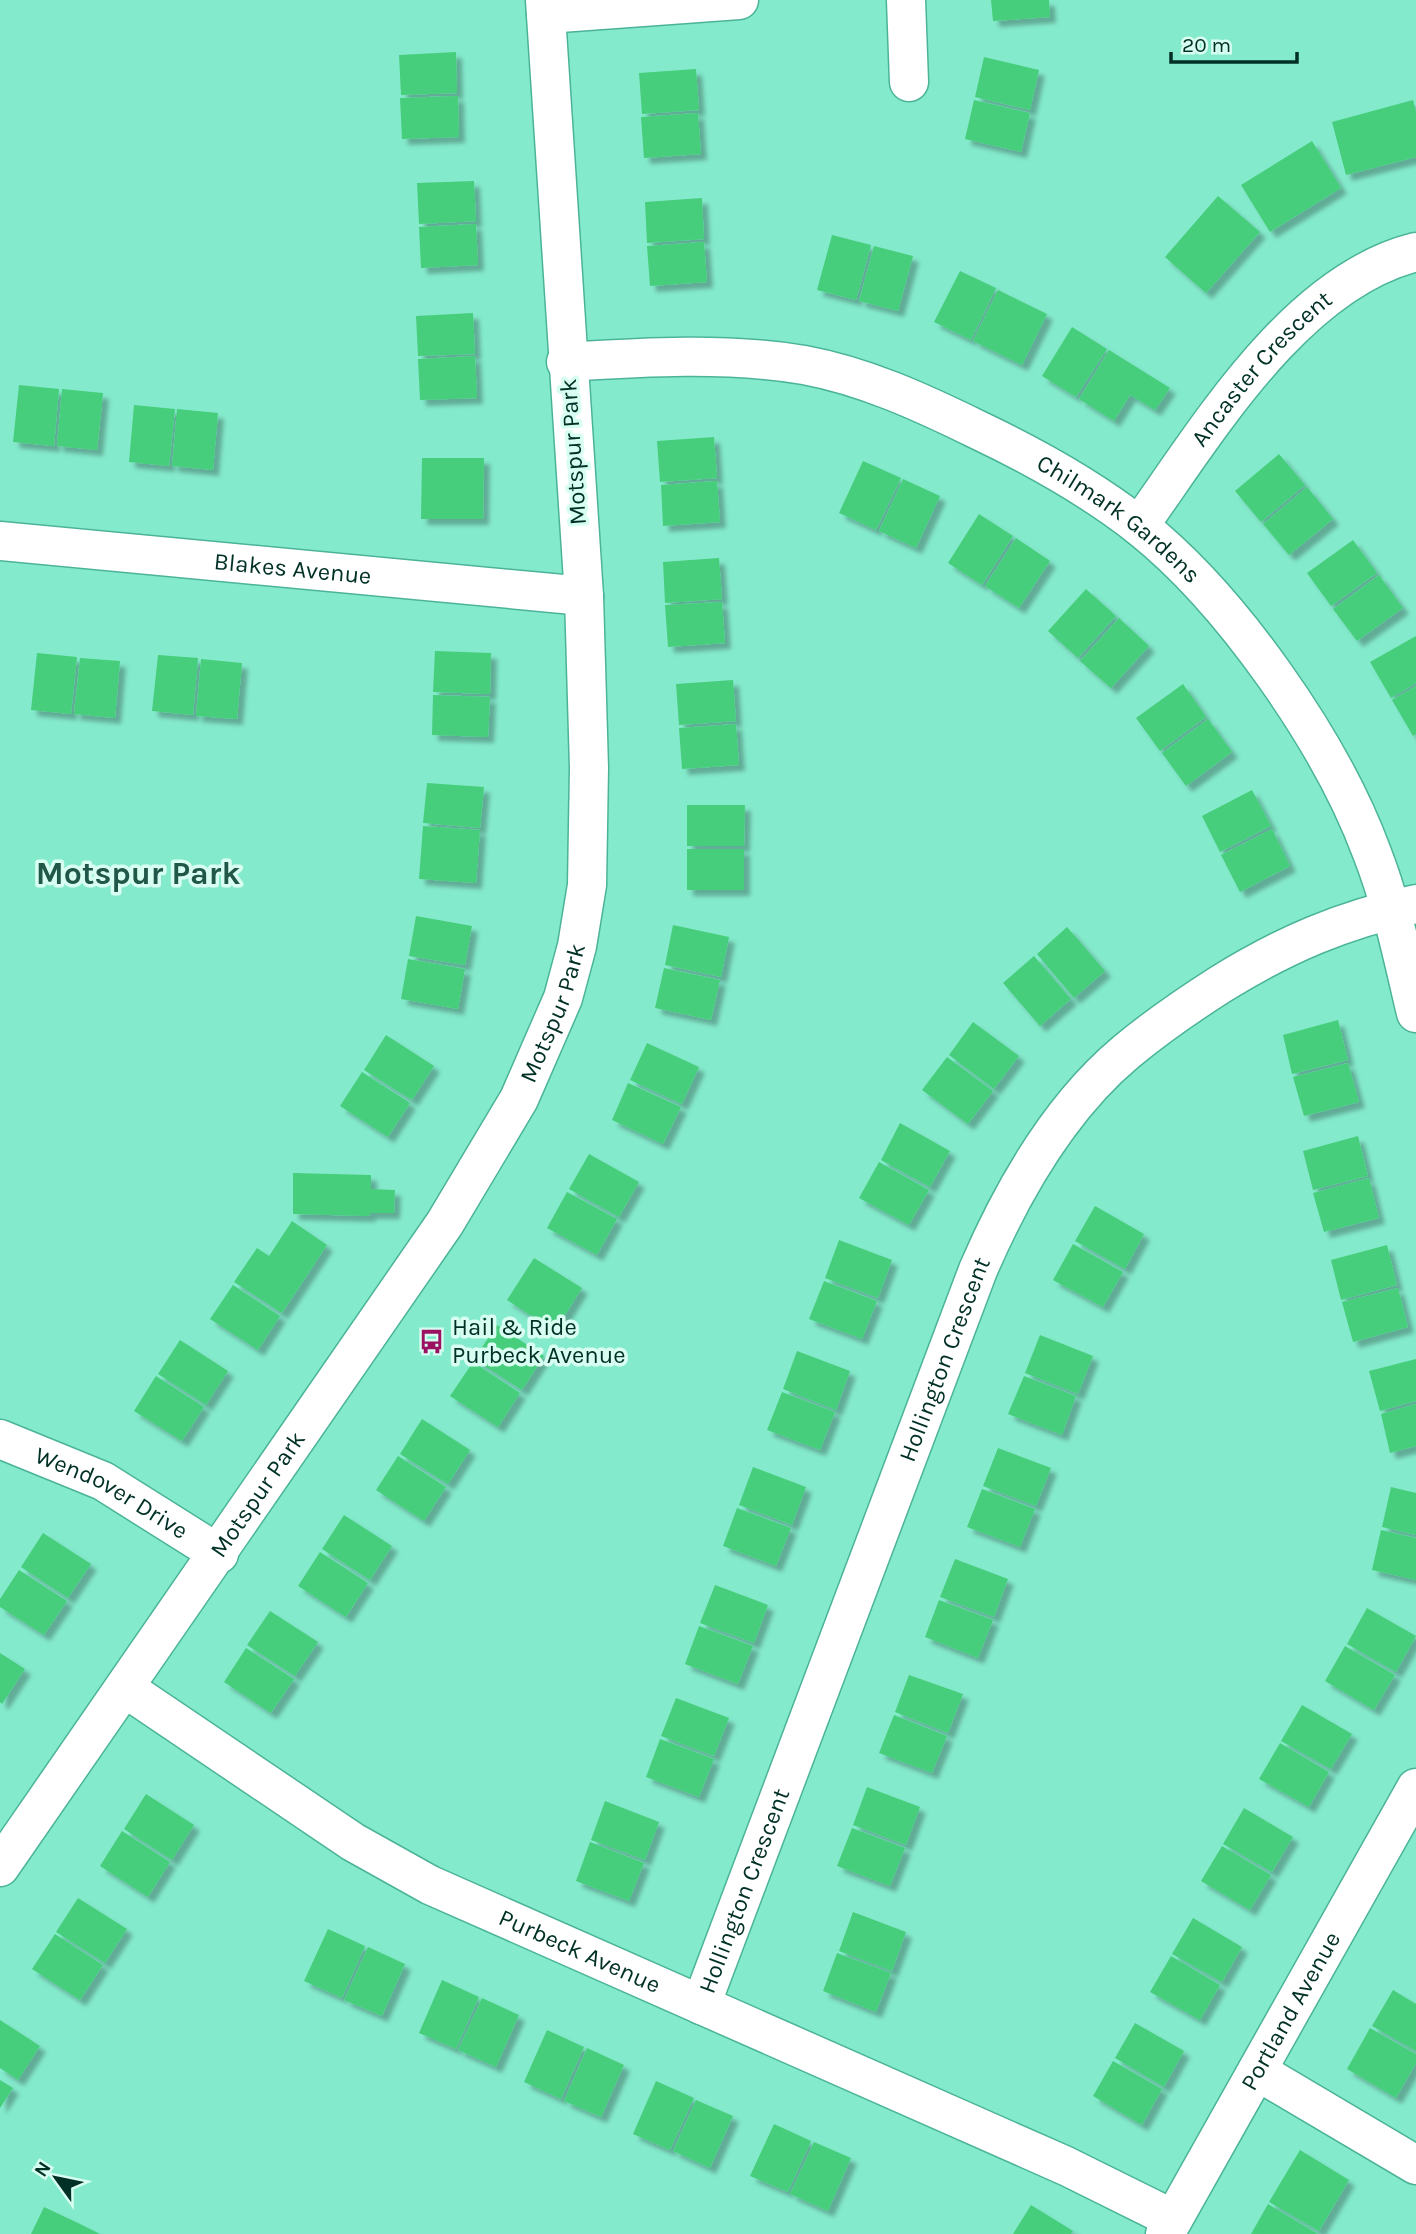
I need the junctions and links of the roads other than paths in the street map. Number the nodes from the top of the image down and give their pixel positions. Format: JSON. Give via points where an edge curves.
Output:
{"nodes":[{"id":1,"x":739,"y":0,"type":"edge"},
{"id":2,"x":906,"y":0,"type":"edge"},
{"id":3,"x":546,"y":7,"type":"edge"},
{"id":4,"x":909,"y":82,"type":"dead end"},
{"id":5,"x":1416,"y":252,"type":"edge"},
{"id":6,"x":566,"y":362,"type":"junction"},
{"id":7,"x":1139,"y":526,"type":"junction"},
{"id":8,"x":0,"y":541,"type":"edge"},
{"id":9,"x":584,"y":596,"type":"junction"},
{"id":10,"x":1403,"y":906,"type":"edge"},
{"id":11,"x":1416,"y":1013,"type":"edge"},
{"id":12,"x":0,"y":1439,"type":"edge"},
{"id":13,"x":219,"y":1554,"type":"junction"},
{"id":14,"x":125,"y":1688,"type":"junction"},
{"id":15,"x":1416,"y":1788,"type":"edge"},
{"id":16,"x":0,"y":1867,"type":"edge"},
{"id":17,"x":701,"y":2005,"type":"junction"},
{"id":18,"x":1257,"y":2071,"type":"junction"},
{"id":19,"x":1416,"y":2165,"type":"edge"},
{"id":20,"x":1169,"y":2227,"type":"edge"}],
"edges":[{"from":1,"to":3,"type":"street"},
{"from":2,"to":4,"type":"street"},
{"from":3,"to":6,"type":"street","name":"Motspur Park"},
{"from":5,"to":7,"type":"street","name":"Ancaster Crescent","via":[[1388,259],[1335,290],[1285,337],[1233,397]]},
{"from":6,"to":7,"type":"street","name":"Chilmark Gardens","via":[[758,359],[864,380],[1010,445],[1074,481]]},
{"from":6,"to":9,"type":"street","name":"Motspur Park"},
{"from":7,"to":10,"type":"street","name":"Chilmark Gardens","via":[[1185,567],[1268,669],[1344,792]]},
{"from":8,"to":9,"type":"street","name":"Blakes Avenue"},
{"from":9,"to":13,"type":"street","name":"Motspur Park","via":[[587,885],[578,946],[563,998],[519,1100],[445,1223]]},
{"from":10,"to":11,"type":"street","name":"Chilmark Gardens"},
{"from":10,"to":17,"type":"street","name":"Hollington Crescent","via":[[1336,924],[1250,966],[1164,1022],[1124,1053],[1090,1089],[1026,1174],[978,1270]]},
{"from":12,"to":13,"type":"street","name":"Wendover Drive","via":[[143,1503]]},
{"from":13,"to":14,"type":"street","name":"Motspur Park"},
{"from":14,"to":16,"type":"street","name":"Motspur Park"},
{"from":14,"to":17,"type":"street","name":"Purbeck Avenue","via":[[389,1863]]},
{"from":15,"to":18,"type":"street","name":"Portland Avenue"},
{"from":17,"to":20,"type":"street","name":"Purbeck Avenue","via":[[1066,2166]]},
{"from":18,"to":19,"type":"street"},
{"from":18,"to":20,"type":"street","name":"Portland Avenue"}]}
